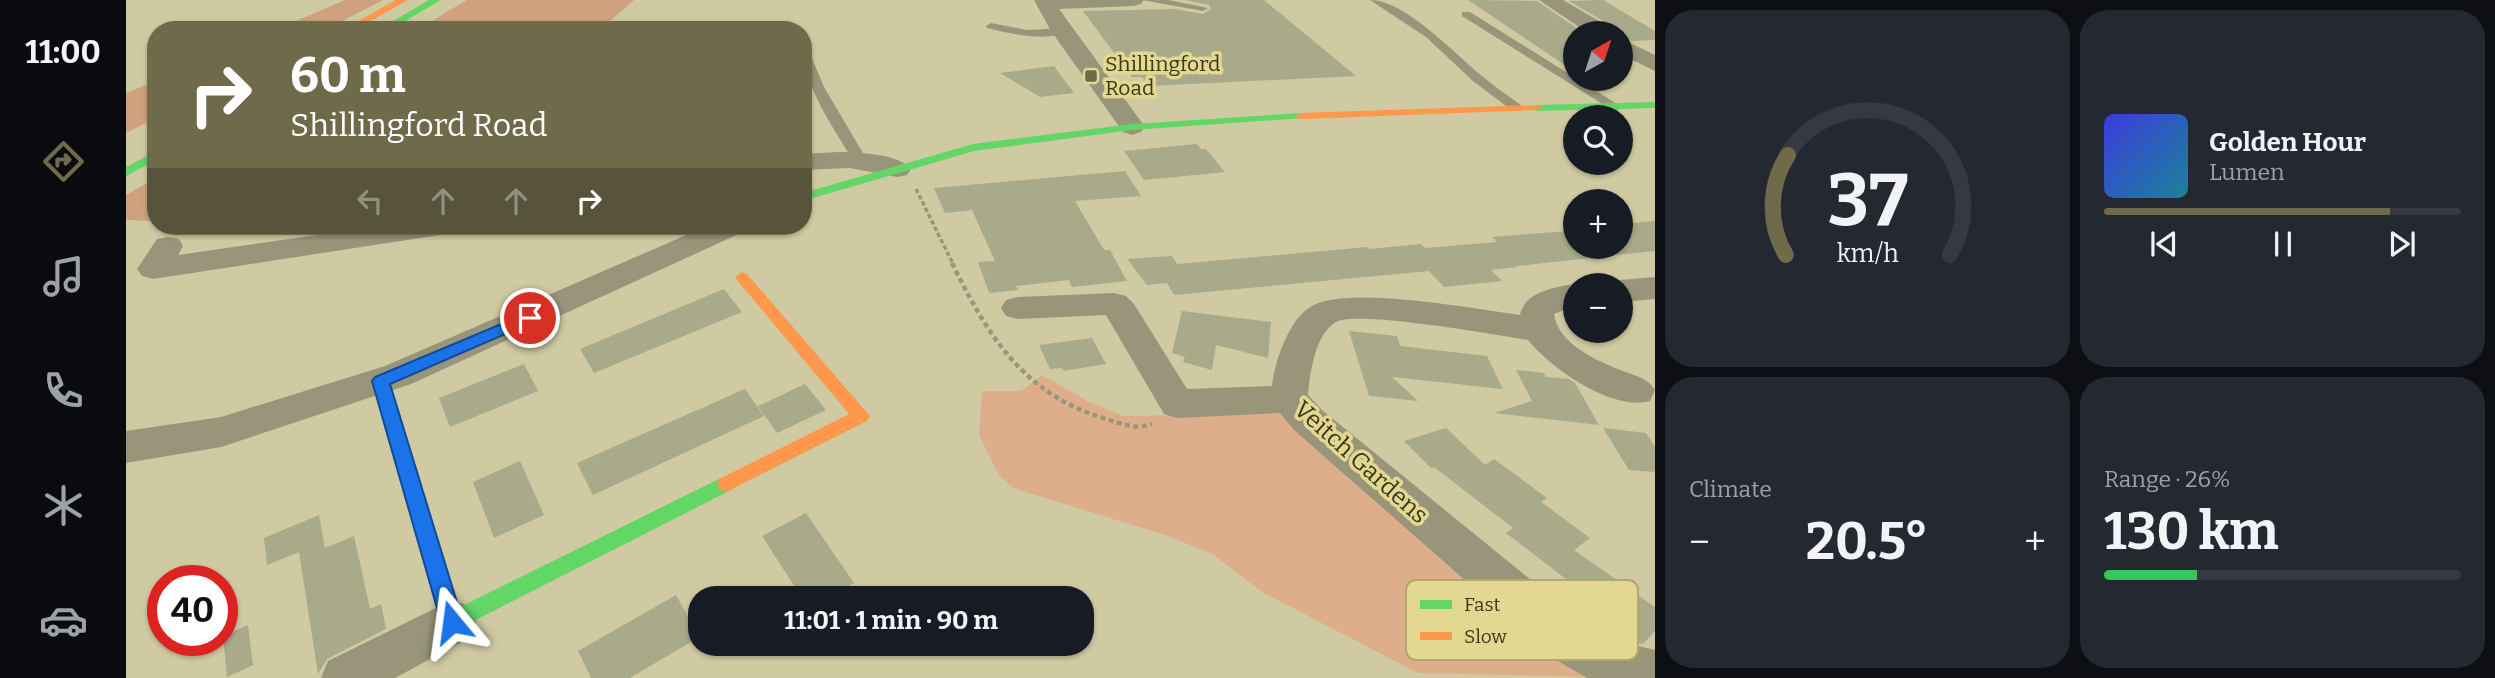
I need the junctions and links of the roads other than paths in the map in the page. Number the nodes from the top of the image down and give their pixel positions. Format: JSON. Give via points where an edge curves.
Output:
{"nodes":[{"id":1,"x":403,"y":0,"type":"edge"},
{"id":2,"x":436,"y":0,"type":"edge"},
{"id":3,"x":1134,"y":0,"type":"edge"},
{"id":4,"x":1147,"y":0,"type":"edge"},
{"id":5,"x":1375,"y":0,"type":"edge"},
{"id":6,"x":1549,"y":0,"type":"edge"},
{"id":7,"x":1046,"y":1,"type":"edge"},
{"id":8,"x":1203,"y":8,"type":"dead end"},
{"id":9,"x":1466,"y":14,"type":"dead end"},
{"id":10,"x":364,"y":21,"type":"edge"},
{"id":11,"x":399,"y":21,"type":"edge"},
{"id":12,"x":1583,"y":21,"type":"edge"},
{"id":13,"x":991,"y":26,"type":"dead end"},
{"id":14,"x":1062,"y":31,"type":"junction"},
{"id":15,"x":1633,"y":51,"type":"edge"},
{"id":16,"x":1655,"y":64,"type":"edge"},
{"id":17,"x":812,"y":73,"type":"edge"},
{"id":18,"x":1613,"y":105,"type":"edge"},
{"id":19,"x":1655,"y":105,"type":"edge"},
{"id":20,"x":1633,"y":106,"type":"edge"},
{"id":21,"x":1517,"y":108,"type":"junction"},
{"id":22,"x":1563,"y":108,"type":"edge"},
{"id":23,"x":1132,"y":127,"type":"junction"},
{"id":24,"x":147,"y":160,"type":"edge"},
{"id":25,"x":860,"y":160,"type":"junction"},
{"id":26,"x":812,"y":162,"type":"edge"},
{"id":27,"x":897,"y":169,"type":"junction"},
{"id":28,"x":126,"y":172,"type":"edge"},
{"id":29,"x":812,"y":194,"type":"edge"},
{"id":30,"x":380,"y":235,"type":"edge"},
{"id":31,"x":671,"y":237,"type":"edge"},
{"id":32,"x":169,"y":246,"type":"dead end"},
{"id":33,"x":742,"y":277,"type":"dead end"},
{"id":34,"x":1655,"y":288,"type":"edge"},
{"id":35,"x":1633,"y":290,"type":"edge"},
{"id":36,"x":1563,"y":297,"type":"edge"},
{"id":37,"x":1018,"y":308,"type":"dead end"},
{"id":38,"x":1539,"y":329,"type":"junction"},
{"id":39,"x":381,"y":381,"type":"junction"},
{"id":40,"x":1637,"y":391,"type":"dead end"},
{"id":41,"x":1289,"y":399,"type":"junction"},
{"id":42,"x":126,"y":447,"type":"edge"},
{"id":43,"x":1497,"y":580,"type":"edge"},
{"id":44,"x":452,"y":622,"type":"junction"},
{"id":45,"x":1602,"y":660,"type":"edge"},
{"id":46,"x":1655,"y":674,"type":"edge"},
{"id":47,"x":346,"y":678,"type":"edge"}],
"edges":[{"from":1,"to":10,"type":"main road"},
{"from":2,"to":11,"type":"main road"},
{"from":3,"to":7,"type":"street"},
{"from":4,"to":8,"type":"lane"},
{"from":5,"to":21,"type":"lane","via":[[1430,35]]},
{"from":6,"to":12,"type":"street"},
{"from":7,"to":14,"type":"street"},
{"from":9,"to":18,"type":"lane"},
{"from":13,"to":14,"type":"lane","via":[[1027,33]]},
{"from":14,"to":23,"type":"street"},
{"from":15,"to":16,"type":"street"},
{"from":17,"to":25,"type":"lane"},
{"from":19,"to":20,"type":"main road"},
{"from":21,"to":22,"type":"main road"},
{"from":21,"to":23,"type":"main road"},
{"from":23,"to":27,"type":"main road","via":[[973,148]]},
{"from":24,"to":28,"type":"main road"},
{"from":25,"to":26,"type":"street"},
{"from":25,"to":27,"type":"street"},
{"from":27,"to":29,"type":"main road"},
{"from":30,"to":32,"type":"street","via":[[153,269]]},
{"from":31,"to":39,"type":"street"},
{"from":33,"to":44,"type":"main road","via":[[861,416]]},
{"from":34,"to":35,"type":"street"},
{"from":36,"to":38,"type":"street","via":[[1537,310]]},
{"from":37,"to":41,"type":"street","via":[[1114,303],[1177,404]]},
{"from":38,"to":40,"type":"street","via":[[1570,361]]},
{"from":38,"to":41,"type":"street","name":"Veitch Gardens","via":[[1369,308],[1325,313],[1307,326]]},
{"from":39,"to":42,"type":"street","via":[[221,432]]},
{"from":39,"to":44,"type":"main road"},
{"from":41,"to":43,"type":"street","name":"Veitch Gardens"},
{"from":44,"to":47,"type":"street"},
{"from":45,"to":46,"type":"street","name":"Veitch Gardens"}]}
